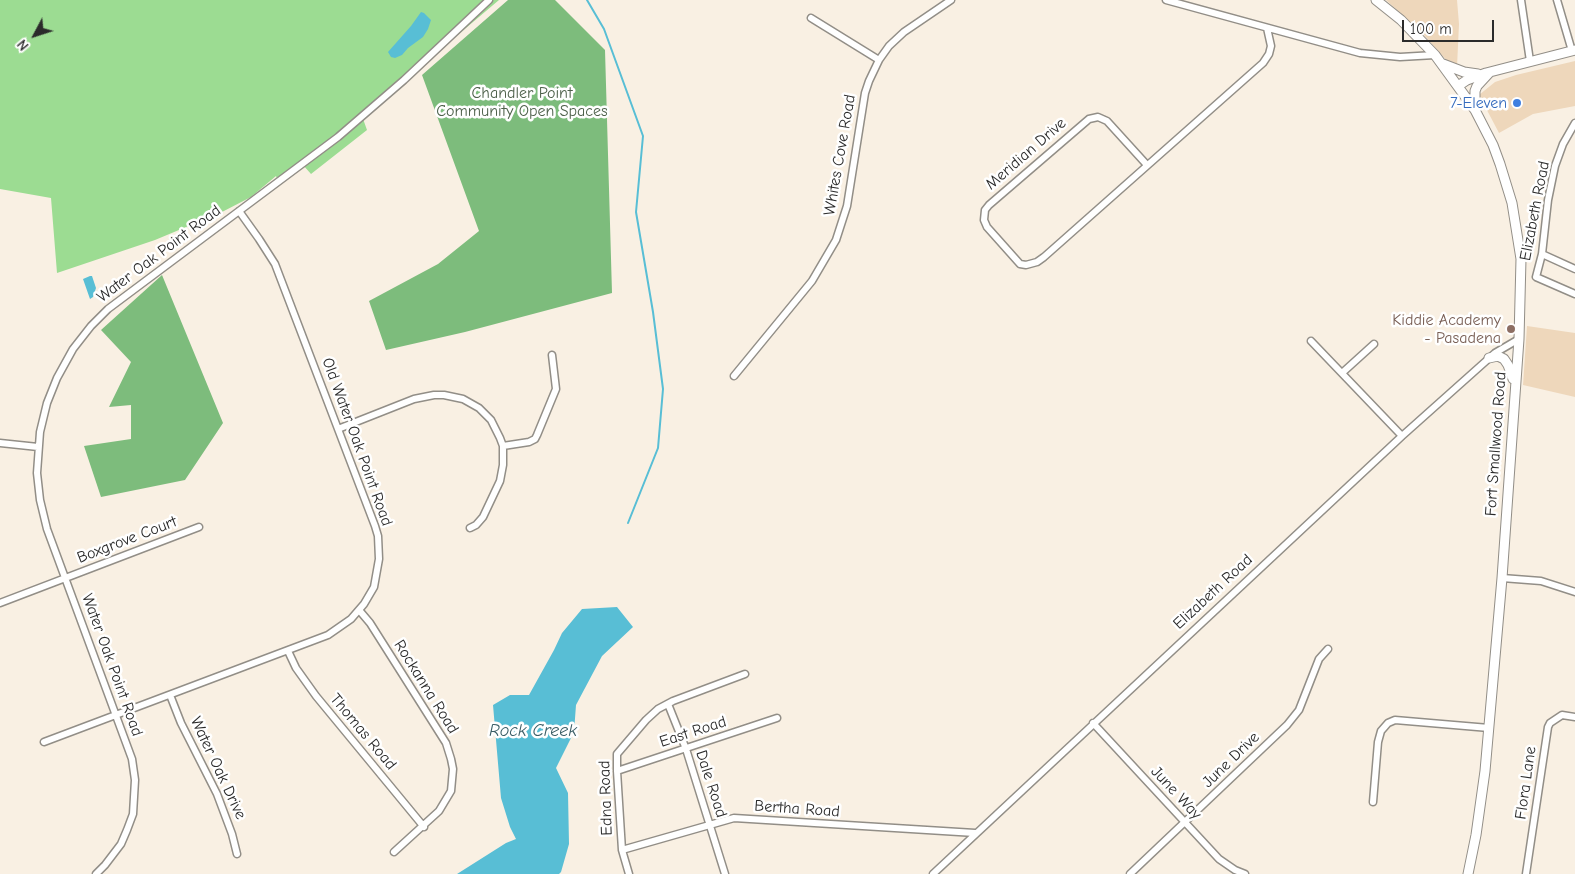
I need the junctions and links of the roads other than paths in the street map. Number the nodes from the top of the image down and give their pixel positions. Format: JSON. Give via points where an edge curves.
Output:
{"nodes":[{"id":1,"x":489,"y":0,"type":"edge"},
{"id":2,"x":950,"y":0,"type":"edge"},
{"id":3,"x":1166,"y":0,"type":"edge"},
{"id":4,"x":1376,"y":0,"type":"edge"},
{"id":5,"x":1521,"y":0,"type":"edge"},
{"id":6,"x":1557,"y":0,"type":"edge"},
{"id":7,"x":811,"y":18,"type":"dead end"},
{"id":8,"x":1267,"y":28,"type":"junction"},
{"id":9,"x":1573,"y":50,"type":"edge"},
{"id":10,"x":1437,"y":59,"type":"junction"},
{"id":11,"x":879,"y":60,"type":"junction"},
{"id":12,"x":1530,"y":61,"type":"junction"},
{"id":13,"x":1487,"y":72,"type":"junction"},
{"id":14,"x":1458,"y":86,"type":"junction"},
{"id":15,"x":1475,"y":110,"type":"junction"},
{"id":16,"x":1575,"y":123,"type":"edge"},
{"id":17,"x":1147,"y":165,"type":"junction"},
{"id":18,"x":239,"y":211,"type":"junction"},
{"id":19,"x":1542,"y":254,"type":"junction"},
{"id":20,"x":1575,"y":269,"type":"edge"},
{"id":21,"x":1575,"y":294,"type":"edge"},
{"id":22,"x":1519,"y":339,"type":"junction"},
{"id":23,"x":1311,"y":340,"type":"dead end"},
{"id":24,"x":1374,"y":344,"type":"dead end"},
{"id":25,"x":552,"y":355,"type":"dead end"},
{"id":26,"x":1489,"y":358,"type":"junction"},
{"id":27,"x":1342,"y":373,"type":"junction"},
{"id":28,"x":734,"y":376,"type":"dead end"},
{"id":29,"x":1515,"y":384,"type":"junction"},
{"id":30,"x":338,"y":429,"type":"junction"},
{"id":31,"x":1402,"y":436,"type":"junction"},
{"id":32,"x":0,"y":443,"type":"edge"},
{"id":33,"x":503,"y":446,"type":"junction"},
{"id":34,"x":38,"y":447,"type":"junction"},
{"id":35,"x":200,"y":527,"type":"dead end"},
{"id":36,"x":470,"y":528,"type":"dead end"},
{"id":37,"x":65,"y":578,"type":"junction"},
{"id":38,"x":1502,"y":578,"type":"junction"},
{"id":39,"x":1575,"y":592,"type":"edge"},
{"id":40,"x":0,"y":603,"type":"edge"},
{"id":41,"x":360,"y":610,"type":"junction"},
{"id":42,"x":1328,"y":649,"type":"dead end"},
{"id":43,"x":288,"y":651,"type":"junction"},
{"id":44,"x":744,"y":674,"type":"dead end"},
{"id":45,"x":170,"y":695,"type":"junction"},
{"id":46,"x":668,"y":704,"type":"junction"},
{"id":47,"x":117,"y":715,"type":"junction"},
{"id":48,"x":1575,"y":717,"type":"edge"},
{"id":49,"x":777,"y":718,"type":"dead end"},
{"id":50,"x":1093,"y":723,"type":"junction"},
{"id":51,"x":1489,"y":728,"type":"junction"},
{"id":52,"x":44,"y":742,"type":"dead end"},
{"id":53,"x":686,"y":749,"type":"junction"},
{"id":54,"x":617,"y":771,"type":"junction"},
{"id":55,"x":1373,"y":802,"type":"dead end"},
{"id":56,"x":1185,"y":823,"type":"junction"},
{"id":57,"x":709,"y":824,"type":"junction"},
{"id":58,"x":424,"y":826,"type":"junction"},
{"id":59,"x":975,"y":834,"type":"junction"},
{"id":60,"x":622,"y":850,"type":"junction"},
{"id":61,"x":394,"y":852,"type":"dead end"},
{"id":62,"x":237,"y":854,"type":"dead end"},
{"id":63,"x":96,"y":874,"type":"edge"},
{"id":64,"x":629,"y":874,"type":"edge"},
{"id":65,"x":724,"y":874,"type":"edge"},
{"id":66,"x":933,"y":874,"type":"edge"},
{"id":67,"x":1130,"y":874,"type":"edge"},
{"id":68,"x":1245,"y":874,"type":"edge"},
{"id":69,"x":1468,"y":874,"type":"edge"},
{"id":70,"x":1526,"y":874,"type":"edge"}],
"edges":[{"from":1,"to":18,"type":"street","name":"Water Oak Point Road","via":[[338,137]]},
{"from":2,"to":11,"type":"street","name":"Whites Cove Road","via":[[904,32]]},
{"from":3,"to":8,"type":"street"},
{"from":4,"to":10,"type":"main road","name":"Fort Smallwood Road","via":[[1401,20]]},
{"from":5,"to":12,"type":"street"},
{"from":6,"to":9,"type":"street"},
{"from":7,"to":11,"type":"street"},
{"from":8,"to":10,"type":"street","via":[[1360,53]]},
{"from":8,"to":17,"type":"street","name":"Meridian Drive","via":[[1271,46],[1270,54],[1263,62]]},
{"from":9,"to":12,"type":"main road"},
{"from":10,"to":13,"type":"main road","via":[[1464,72]]},
{"from":10,"to":14,"type":"main road","name":"Fort Smallwood Road"},
{"from":11,"to":28,"type":"street","name":"Whites Cove Road","via":[[865,92],[848,201],[836,240],[812,281]]},
{"from":12,"to":13,"type":"main road"},
{"from":13,"to":14,"type":"main road"},
{"from":13,"to":15,"type":"main road","via":[[1475,91]]},
{"from":14,"to":15,"type":"main road","name":"Fort Smallwood Road"},
{"from":15,"to":22,"type":"main road","name":"Fort Smallwood Road","via":[[1493,145],[1512,203],[1521,259]]},
{"from":16,"to":19,"type":"street","name":"Elizabeth Road","via":[[1555,166]]},
{"from":17,"to":17,"type":"street","name":"Meridian Drive","via":[[1044,257],[1032,264],[1026,266],[1015,260],[984,220],[988,205],[1089,119],[1098,117],[1107,121]]},
{"from":18,"to":30,"type":"street","name":"Old Water Oak Point Road","via":[[275,264]]},
{"from":18,"to":34,"type":"street","name":"Water Oak Point Road","via":[[123,297],[91,326],[57,378],[47,403]]},
{"from":19,"to":20,"type":"street"},
{"from":19,"to":21,"type":"street","name":"Elizabeth Road","via":[[1536,277]]},
{"from":22,"to":26,"type":"street","name":"Elizabeth Road"},
{"from":22,"to":29,"type":"main road","name":"Fort Smallwood Road"},
{"from":23,"to":27,"type":"street"},
{"from":24,"to":27,"type":"street"},
{"from":25,"to":33,"type":"street","via":[[556,389],[535,439]]},
{"from":26,"to":29,"type":"main road","via":[[1498,356],[1504,359]]},
{"from":26,"to":31,"type":"street","name":"Elizabeth Road"},
{"from":27,"to":31,"type":"street"},
{"from":29,"to":38,"type":"main road","name":"Fort Smallwood Road"},
{"from":30,"to":33,"type":"street","via":[[414,399],[444,395],[463,399],[479,408],[496,428]]},
{"from":30,"to":41,"type":"street","name":"Old Water Oak Point Road","via":[[375,526],[379,548],[374,587]]},
{"from":31,"to":50,"type":"street","name":"Elizabeth Road"},
{"from":32,"to":34,"type":"street"},
{"from":33,"to":36,"type":"street","via":[[504,465],[500,481],[483,517]]},
{"from":34,"to":37,"type":"street","name":"Water Oak Point Road","via":[[40,500]]},
{"from":35,"to":37,"type":"street","name":"Boxgrove Court"},
{"from":37,"to":40,"type":"street","name":"Boxgrove Court"},
{"from":37,"to":47,"type":"street","name":"Water Oak Point Road"},
{"from":38,"to":39,"type":"street","via":[[1541,581]]},
{"from":38,"to":51,"type":"main road","name":"Fort Smallwood Road"},
{"from":41,"to":43,"type":"street","name":"Old Water Oak Point Road","via":[[336,631]]},
{"from":41,"to":58,"type":"street","name":"Rockanna Road","via":[[440,735],[451,759],[452,783],[448,798]]},
{"from":42,"to":56,"type":"street","name":"June Drive","via":[[1319,659],[1299,710],[1288,724]]},
{"from":43,"to":45,"type":"street","name":"Old Water Oak Point Road"},
{"from":43,"to":58,"type":"street","name":"Thomas Road","via":[[316,696]]},
{"from":44,"to":46,"type":"street","name":"Edna Road"},
{"from":45,"to":47,"type":"street","name":"Old Water Oak Point Road"},
{"from":45,"to":62,"type":"street","name":"Water Oak Drive","via":[[222,807]]},
{"from":46,"to":53,"type":"street","name":"Dale Road"},
{"from":46,"to":54,"type":"street","name":"Edna Road","via":[[650,715],[620,749]]},
{"from":47,"to":52,"type":"street","name":"Old Water Oak Point Road"},
{"from":47,"to":63,"type":"street","name":"Water Oak Point Road","via":[[132,759],[134,805],[121,844]]},
{"from":48,"to":70,"type":"street","name":"Flora Lane","via":[[1557,717],[1548,728]]},
{"from":49,"to":53,"type":"street","name":"East Road"},
{"from":50,"to":56,"type":"street","name":"June Way"},
{"from":50,"to":59,"type":"street","name":"Elizabeth Road"},
{"from":51,"to":55,"type":"street","via":[[1395,720],[1388,723],[1378,742]]},
{"from":51,"to":69,"type":"main road","name":"Fort Smallwood Road","via":[[1483,789]]},
{"from":53,"to":54,"type":"street","name":"East Road"},
{"from":53,"to":57,"type":"street","name":"Dale Road"},
{"from":54,"to":60,"type":"street","name":"Edna Road"},
{"from":56,"to":67,"type":"street","name":"June Drive"},
{"from":56,"to":68,"type":"street","name":"June Way","via":[[1218,859]]},
{"from":57,"to":59,"type":"street","name":"Bertha Road","via":[[734,818]]},
{"from":57,"to":60,"type":"street","name":"Bertha Road"},
{"from":57,"to":65,"type":"street","name":"Dale Road"},
{"from":58,"to":61,"type":"street","name":"Rockanna Road"},
{"from":59,"to":66,"type":"street","name":"Elizabeth Road"},
{"from":60,"to":64,"type":"street","name":"Edna Road"}]}
